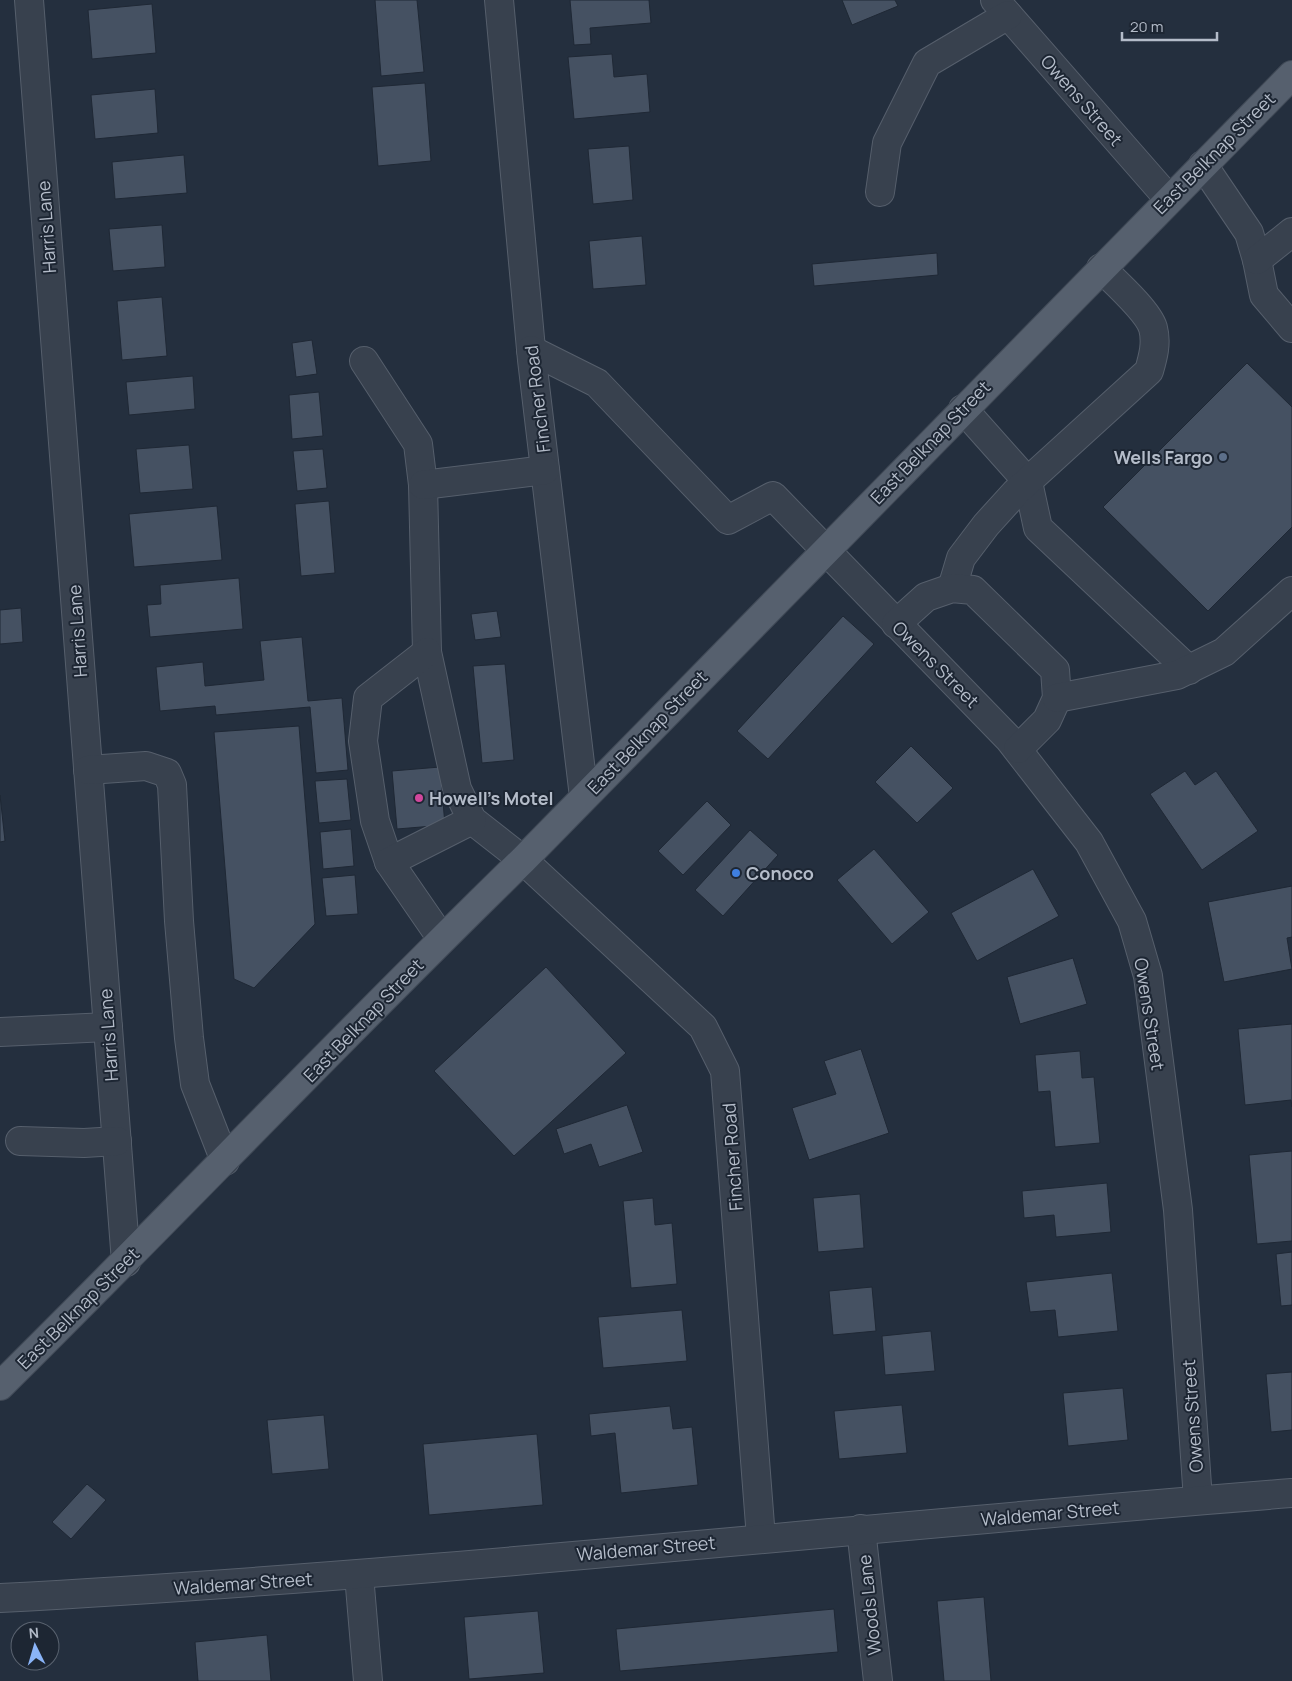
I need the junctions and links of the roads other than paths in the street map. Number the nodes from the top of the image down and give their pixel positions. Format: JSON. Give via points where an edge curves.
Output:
{"nodes":[{"id":1,"x":28,"y":0,"type":"edge"},
{"id":2,"x":499,"y":0,"type":"edge"},
{"id":3,"x":1002,"y":8,"type":"edge"},
{"id":4,"x":1292,"y":74,"type":"edge"},
{"id":5,"x":1202,"y":165,"type":"junction"},
{"id":6,"x":880,"y":192,"type":"dead end"},
{"id":7,"x":1169,"y":199,"type":"junction"},
{"id":8,"x":1292,"y":232,"type":"edge"},
{"id":9,"x":1258,"y":260,"type":"junction"},
{"id":10,"x":1101,"y":268,"type":"junction"},
{"id":11,"x":1292,"y":328,"type":"edge"},
{"id":12,"x":531,"y":350,"type":"junction"},
{"id":13,"x":364,"y":361,"type":"dead end"},
{"id":14,"x":963,"y":409,"type":"junction"},
{"id":15,"x":545,"y":470,"type":"junction"},
{"id":16,"x":1028,"y":482,"type":"junction"},
{"id":17,"x":423,"y":485,"type":"junction"},
{"id":18,"x":824,"y":550,"type":"junction"},
{"id":19,"x":952,"y":588,"type":"junction"},
{"id":20,"x":1292,"y":591,"type":"edge"},
{"id":21,"x":896,"y":624,"type":"junction"},
{"id":22,"x":427,"y":652,"type":"junction"},
{"id":23,"x":1189,"y":670,"type":"junction"},
{"id":24,"x":1057,"y":698,"type":"junction"},
{"id":25,"x":1018,"y":749,"type":"junction"},
{"id":26,"x":88,"y":770,"type":"junction"},
{"id":27,"x":584,"y":797,"type":"junction"},
{"id":28,"x":472,"y":820,"type":"junction"},
{"id":29,"x":523,"y":860,"type":"junction"},
{"id":30,"x":389,"y":862,"type":"junction"},
{"id":31,"x":442,"y":939,"type":"junction"},
{"id":32,"x":108,"y":1027,"type":"junction"},
{"id":33,"x":0,"y":1032,"type":"edge"},
{"id":34,"x":20,"y":1141,"type":"dead end"},
{"id":35,"x":117,"y":1141,"type":"junction"},
{"id":36,"x":225,"y":1161,"type":"junction"},
{"id":37,"x":126,"y":1262,"type":"junction"},
{"id":38,"x":0,"y":1386,"type":"edge"},
{"id":39,"x":1292,"y":1493,"type":"edge"},
{"id":40,"x":1198,"y":1500,"type":"junction"},
{"id":41,"x":861,"y":1529,"type":"junction"},
{"id":42,"x":761,"y":1538,"type":"junction"},
{"id":43,"x":359,"y":1575,"type":"junction"},
{"id":44,"x":0,"y":1598,"type":"edge"},
{"id":45,"x":368,"y":1681,"type":"edge"},
{"id":46,"x":878,"y":1681,"type":"edge"}],
"edges":[{"from":1,"to":26,"type":"street","name":"Harris Lane"},
{"from":2,"to":12,"type":"street","name":"Fincher Road"},
{"from":3,"to":6,"type":"street","via":[[928,63],[887,143]]},
{"from":3,"to":7,"type":"street","name":"Owens Street"},
{"from":4,"to":5,"type":"main road","name":"East Belknap Street"},
{"from":5,"to":7,"type":"main road","name":"East Belknap Street"},
{"from":5,"to":9,"type":"street","via":[[1249,233]]},
{"from":7,"to":10,"type":"main road","name":"East Belknap Street"},
{"from":8,"to":9,"type":"street"},
{"from":9,"to":11,"type":"street","via":[[1264,295]]},
{"from":10,"to":14,"type":"main road","name":"East Belknap Street"},
{"from":10,"to":16,"type":"street","via":[[1136,303],[1152,327],[1155,349],[1149,371]]},
{"from":12,"to":15,"type":"street","name":"Fincher Road"},
{"from":12,"to":18,"type":"street","name":"Owens Street","via":[[597,383],[728,520],[773,496]]},
{"from":13,"to":17,"type":"street","via":[[418,444]]},
{"from":14,"to":16,"type":"street"},
{"from":14,"to":18,"type":"main road","name":"East Belknap Street"},
{"from":15,"to":17,"type":"street"},
{"from":15,"to":27,"type":"street","name":"Fincher Road"},
{"from":16,"to":19,"type":"street","via":[[986,524],[961,558]]},
{"from":16,"to":23,"type":"street","via":[[1038,528]]},
{"from":17,"to":22,"type":"street"},
{"from":18,"to":21,"type":"street","name":"Owens Street"},
{"from":18,"to":27,"type":"main road","name":"East Belknap Street"},
{"from":19,"to":21,"type":"street","via":[[926,597]]},
{"from":19,"to":24,"type":"street","via":[[973,590],[1055,670]]},
{"from":20,"to":23,"type":"street","via":[[1224,652]]},
{"from":21,"to":25,"type":"street","name":"Owens Street"},
{"from":22,"to":28,"type":"street","via":[[457,790]]},
{"from":22,"to":30,"type":"street","via":[[368,698],[363,741],[375,821]]},
{"from":23,"to":24,"type":"street"},
{"from":24,"to":25,"type":"street","via":[[1047,720]]},
{"from":25,"to":40,"type":"street","name":"Owens Street","via":[[1089,842],[1132,921],[1148,976],[1178,1210]]},
{"from":26,"to":32,"type":"street","name":"Harris Lane"},
{"from":26,"to":36,"type":"street","via":[[146,766],[167,773],[172,786],[181,940],[195,1084]]},
{"from":27,"to":29,"type":"main road","name":"East Belknap Street"},
{"from":28,"to":29,"type":"street","name":"Fincher Road"},
{"from":28,"to":30,"type":"street"},
{"from":29,"to":31,"type":"main road","name":"East Belknap Street"},
{"from":29,"to":42,"type":"street","name":"Fincher Road","via":[[703,1027],[725,1070]]},
{"from":30,"to":31,"type":"street"},
{"from":31,"to":36,"type":"main road","name":"East Belknap Street"},
{"from":32,"to":33,"type":"street"},
{"from":32,"to":35,"type":"street","name":"Harris Lane"},
{"from":34,"to":35,"type":"street"},
{"from":35,"to":37,"type":"street","name":"Harris Lane"},
{"from":36,"to":37,"type":"main road","name":"East Belknap Street"},
{"from":37,"to":38,"type":"main road","name":"East Belknap Street"},
{"from":39,"to":40,"type":"street","name":"Waldemar Street"},
{"from":40,"to":41,"type":"street","name":"Waldemar Street"},
{"from":41,"to":42,"type":"street","name":"Waldemar Street"},
{"from":41,"to":46,"type":"street","name":"Woods Lane"},
{"from":42,"to":43,"type":"street","name":"Waldemar Street"},
{"from":43,"to":44,"type":"street","name":"Waldemar Street"},
{"from":43,"to":45,"type":"street"}]}
